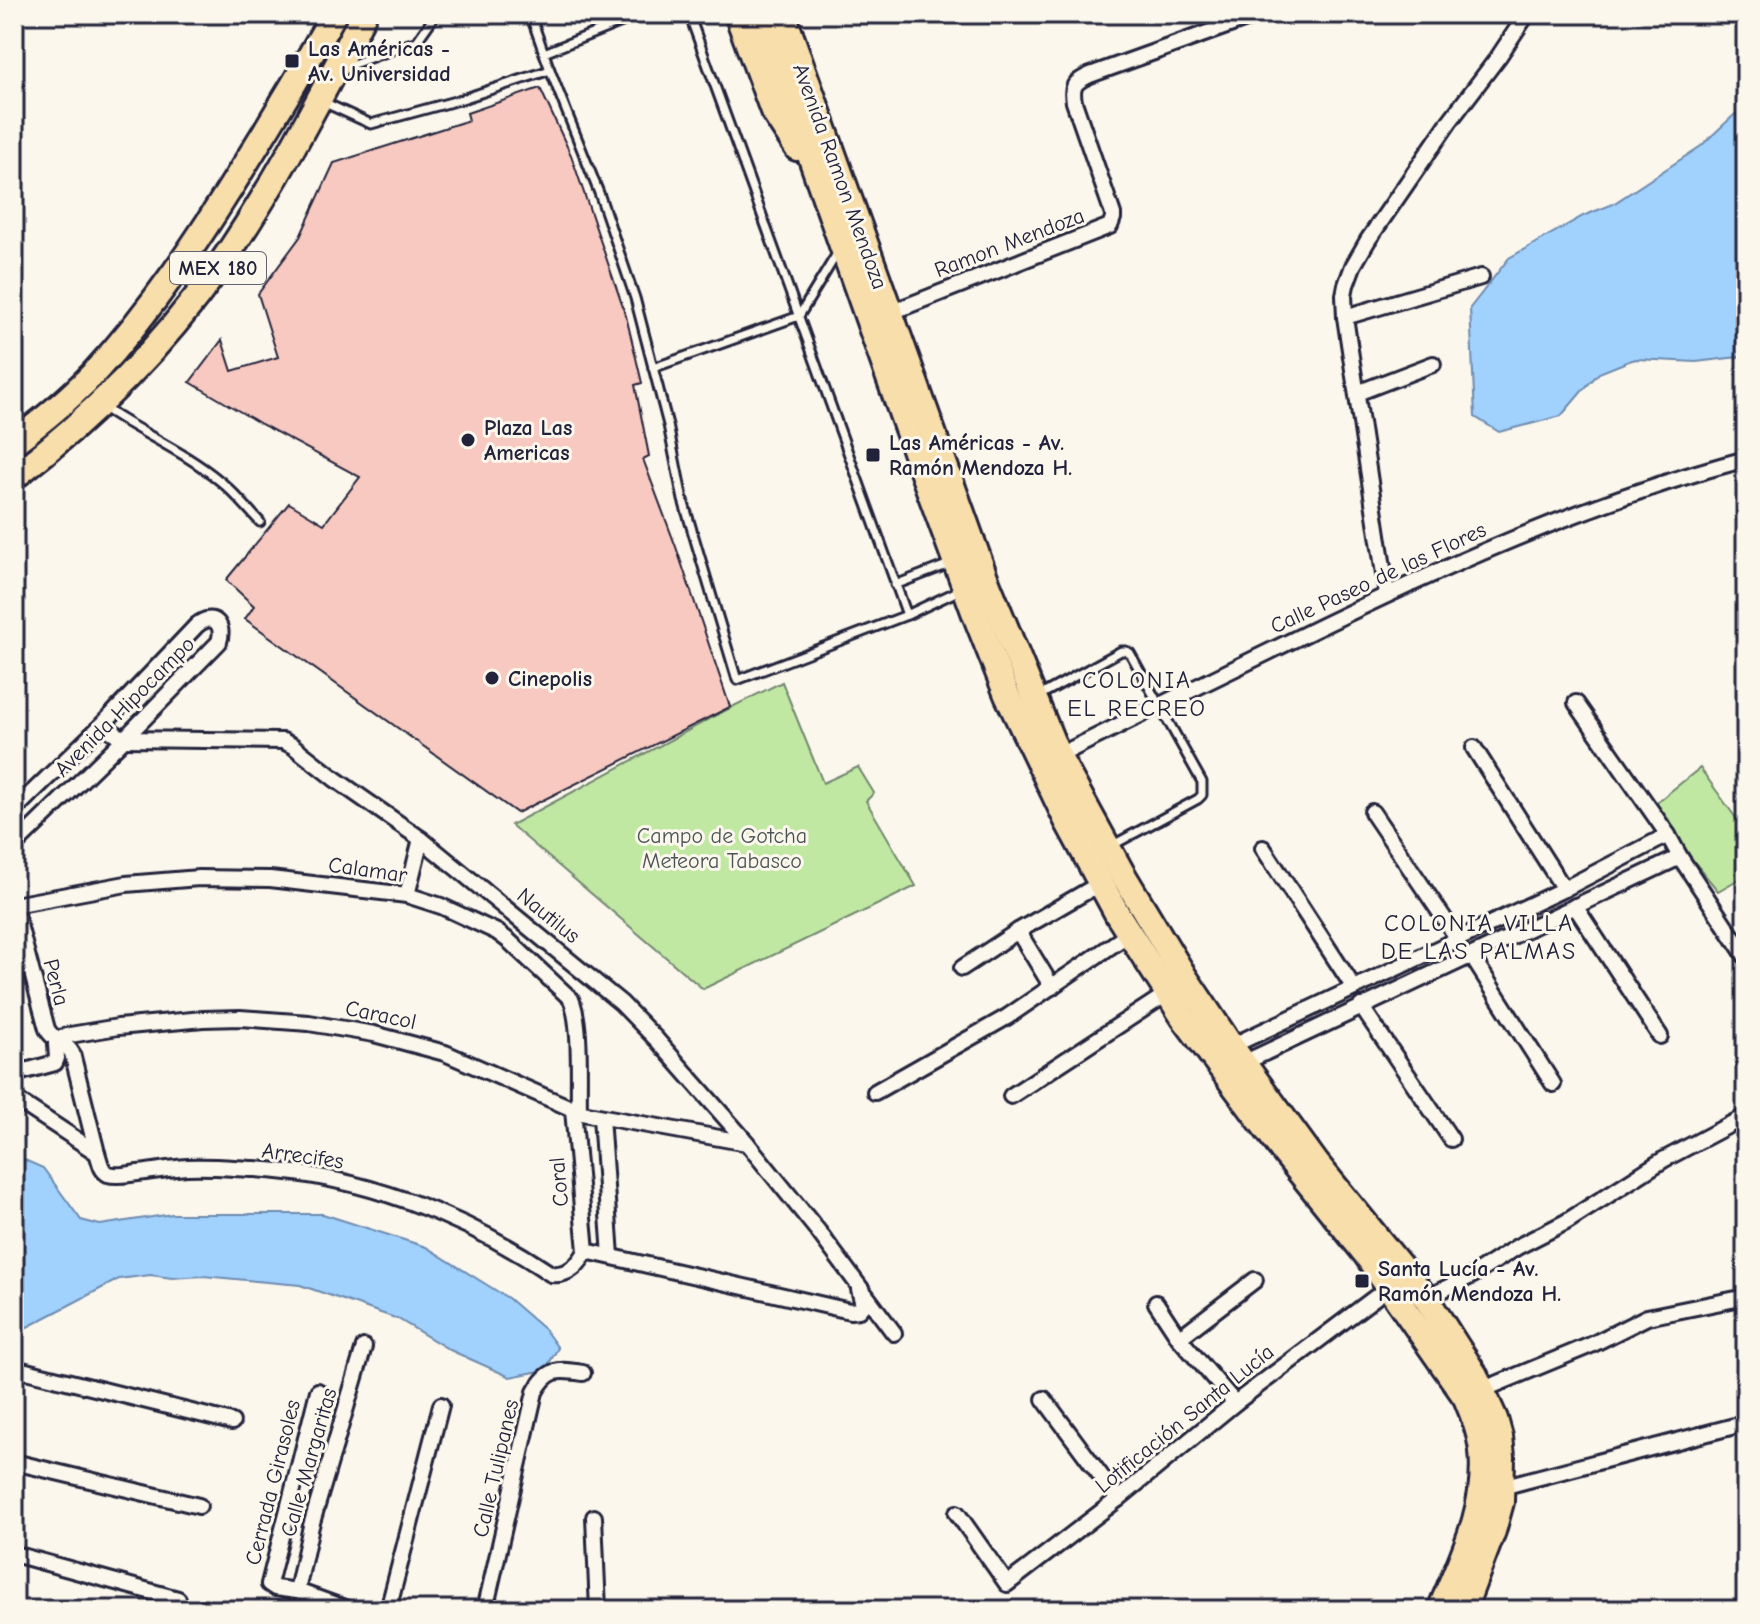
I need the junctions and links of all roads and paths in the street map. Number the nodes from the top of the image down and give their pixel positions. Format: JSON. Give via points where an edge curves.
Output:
{"nodes":[{"id":1,"x":334,"y":14,"type":"edge"},
{"id":2,"x":364,"y":14,"type":"edge"},
{"id":3,"x":436,"y":14,"type":"edge"},
{"id":4,"x":530,"y":14,"type":"edge"},
{"id":5,"x":642,"y":14,"type":"edge"},
{"id":6,"x":689,"y":14,"type":"edge"},
{"id":7,"x":737,"y":14,"type":"edge"},
{"id":8,"x":760,"y":14,"type":"edge"},
{"id":9,"x":783,"y":14,"type":"edge"},
{"id":10,"x":1260,"y":14,"type":"edge"},
{"id":11,"x":1527,"y":14,"type":"edge"},
{"id":12,"x":544,"y":53,"type":"junction"},
{"id":13,"x":550,"y":70,"type":"junction"},
{"id":14,"x":335,"y":71,"type":"junction"},
{"id":15,"x":319,"y":100,"type":"junction"},
{"id":16,"x":817,"y":176,"type":"junction"},
{"id":17,"x":841,"y":246,"type":"junction"},
{"id":18,"x":1481,"y":277,"type":"dead end"},
{"id":19,"x":799,"y":316,"type":"junction"},
{"id":20,"x":879,"y":317,"type":"junction"},
{"id":21,"x":1345,"y":317,"type":"junction"},
{"id":22,"x":1433,"y":364,"type":"dead end"},
{"id":23,"x":653,"y":368,"type":"junction"},
{"id":24,"x":1357,"y":393,"type":"junction"},
{"id":25,"x":99,"y":405,"type":"junction"},
{"id":26,"x":14,"y":442,"type":"edge"},
{"id":27,"x":1746,"y":459,"type":"edge"},
{"id":28,"x":14,"y":477,"type":"edge"},
{"id":29,"x":260,"y":522,"type":"dead end"},
{"id":30,"x":966,"y":558,"type":"junction"},
{"id":31,"x":975,"y":582,"type":"junction"},
{"id":32,"x":895,"y":585,"type":"junction"},
{"id":33,"x":1387,"y":594,"type":"junction"},
{"id":34,"x":907,"y":615,"type":"junction"},
{"id":35,"x":1036,"y":698,"type":"junction"},
{"id":36,"x":1576,"y":703,"type":"dead end"},
{"id":37,"x":1160,"y":705,"type":"junction"},
{"id":38,"x":102,"y":725,"type":"junction"},
{"id":39,"x":124,"y":739,"type":"junction"},
{"id":40,"x":1474,"y":748,"type":"dead end"},
{"id":41,"x":1049,"y":760,"type":"junction"},
{"id":42,"x":14,"y":810,"type":"edge"},
{"id":43,"x":1372,"y":812,"type":"dead end"},
{"id":44,"x":1668,"y":835,"type":"junction"},
{"id":45,"x":421,"y":839,"type":"junction"},
{"id":46,"x":14,"y":846,"type":"edge"},
{"id":47,"x":1108,"y":847,"type":"junction"},
{"id":48,"x":1263,"y":848,"type":"dead end"},
{"id":49,"x":1680,"y":857,"type":"junction"},
{"id":50,"x":1101,"y":883,"type":"junction"},
{"id":51,"x":1564,"y":889,"type":"junction"},
{"id":52,"x":407,"y":895,"type":"junction"},
{"id":53,"x":14,"y":906,"type":"edge"},
{"id":54,"x":1575,"y":906,"type":"junction"},
{"id":55,"x":1504,"y":917,"type":"junction"},
{"id":56,"x":1018,"y":931,"type":"junction"},
{"id":57,"x":1474,"y":931,"type":"junction"},
{"id":58,"x":1130,"y":933,"type":"junction"},
{"id":59,"x":1514,"y":936,"type":"junction"},
{"id":60,"x":1458,"y":939,"type":"junction"},
{"id":61,"x":1477,"y":952,"type":"junction"},
{"id":62,"x":1746,"y":957,"type":"edge"},
{"id":63,"x":1407,"y":963,"type":"junction"},
{"id":64,"x":962,"y":968,"type":"dead end"},
{"id":65,"x":1382,"y":975,"type":"junction"},
{"id":66,"x":1416,"y":981,"type":"junction"},
{"id":67,"x":1052,"y":987,"type":"junction"},
{"id":68,"x":1354,"y":988,"type":"junction"},
{"id":69,"x":1168,"y":993,"type":"junction"},
{"id":70,"x":1390,"y":993,"type":"junction"},
{"id":71,"x":1361,"y":1006,"type":"junction"},
{"id":72,"x":1660,"y":1036,"type":"dead end"},
{"id":73,"x":58,"y":1041,"type":"junction"},
{"id":74,"x":1228,"y":1060,"type":"junction"},
{"id":75,"x":14,"y":1074,"type":"edge"},
{"id":76,"x":1553,"y":1084,"type":"dead end"},
{"id":77,"x":875,"y":1092,"type":"dead end"},
{"id":78,"x":1011,"y":1096,"type":"dead end"},
{"id":79,"x":14,"y":1098,"type":"edge"},
{"id":80,"x":576,"y":1111,"type":"junction"},
{"id":81,"x":1746,"y":1116,"type":"edge"},
{"id":82,"x":601,"y":1117,"type":"junction"},
{"id":83,"x":1451,"y":1139,"type":"dead end"},
{"id":84,"x":747,"y":1143,"type":"junction"},
{"id":85,"x":97,"y":1153,"type":"junction"},
{"id":86,"x":586,"y":1251,"type":"junction"},
{"id":87,"x":611,"y":1256,"type":"junction"},
{"id":88,"x":1255,"y":1280,"type":"dead end"},
{"id":89,"x":856,"y":1282,"type":"junction"},
{"id":90,"x":1389,"y":1287,"type":"junction"},
{"id":91,"x":1746,"y":1297,"type":"edge"},
{"id":92,"x":1426,"y":1298,"type":"junction"},
{"id":93,"x":1156,"y":1303,"type":"dead end"},
{"id":94,"x":894,"y":1333,"type":"dead end"},
{"id":95,"x":1179,"y":1338,"type":"junction"},
{"id":96,"x":364,"y":1347,"type":"dead end"},
{"id":97,"x":14,"y":1368,"type":"edge"},
{"id":98,"x":583,"y":1373,"type":"dead end"},
{"id":99,"x":1482,"y":1390,"type":"junction"},
{"id":100,"x":318,"y":1391,"type":"dead end"},
{"id":101,"x":1044,"y":1399,"type":"dead end"},
{"id":102,"x":1235,"y":1403,"type":"junction"},
{"id":103,"x":441,"y":1405,"type":"dead end"},
{"id":104,"x":232,"y":1422,"type":"dead end"},
{"id":105,"x":1746,"y":1423,"type":"edge"},
{"id":106,"x":14,"y":1462,"type":"edge"},
{"id":107,"x":1502,"y":1487,"type":"junction"},
{"id":108,"x":1118,"y":1499,"type":"junction"},
{"id":109,"x":199,"y":1506,"type":"dead end"},
{"id":110,"x":957,"y":1513,"type":"dead end"},
{"id":111,"x":594,"y":1517,"type":"dead end"},
{"id":112,"x":14,"y":1554,"type":"edge"},
{"id":113,"x":297,"y":1591,"type":"junction"},
{"id":114,"x":178,"y":1599,"type":"dead end"},
{"id":115,"x":350,"y":1610,"type":"edge"},
{"id":116,"x":388,"y":1610,"type":"edge"},
{"id":117,"x":485,"y":1610,"type":"edge"},
{"id":118,"x":598,"y":1610,"type":"edge"},
{"id":119,"x":1440,"y":1610,"type":"edge"},
{"id":120,"x":1463,"y":1610,"type":"edge"}],
"edges":[{"from":1,"to":26,"type":"main road","number":"MEX 180","via":[[230,188],[139,319],[90,377]]},
{"from":2,"to":14,"type":"main road","number":"MEX 180"},
{"from":3,"to":14,"type":"lane","via":[[417,41]]},
{"from":4,"to":12,"type":"lane"},
{"from":5,"to":12,"type":"lane"},
{"from":6,"to":19,"type":"lane"},
{"from":7,"to":16,"type":"main road","via":[[773,111]]},
{"from":8,"to":16,"type":"main road"},
{"from":9,"to":20,"type":"main road","name":"Avenida Ramon Mendoza"},
{"from":10,"to":20,"type":"street","name":"Ramon Mendoza","via":[[1076,83],[1074,102],[1113,214],[1110,226]]},
{"from":11,"to":21,"type":"street","via":[[1368,240],[1346,285]]},
{"from":12,"to":13,"type":"lane"},
{"from":13,"to":15,"type":"lane","via":[[371,124]]},
{"from":13,"to":23,"type":"lane","via":[[629,278]]},
{"from":14,"to":15,"type":"main road","number":"MEX 180"},
{"from":15,"to":25,"type":"main road","number":"MEX 180","via":[[217,270]]},
{"from":16,"to":17,"type":"main road"},
{"from":17,"to":19,"type":"lane"},
{"from":17,"to":20,"type":"main road"},
{"from":18,"to":21,"type":"street"},
{"from":19,"to":23,"type":"lane"},
{"from":19,"to":32,"type":"lane"},
{"from":20,"to":30,"type":"main road"},
{"from":20,"to":30,"type":"main road","name":"Avenida Ramon Mendoza","via":[[898,338]]},
{"from":21,"to":24,"type":"street"},
{"from":22,"to":24,"type":"street"},
{"from":23,"to":34,"type":"lane","via":[[683,500],[737,680]]},
{"from":24,"to":33,"type":"street"},
{"from":25,"to":28,"type":"main road","number":"MEX 180"},
{"from":25,"to":29,"type":"lane","via":[[207,470]]},
{"from":27,"to":33,"type":"street","name":"Calle Paseo de las Flores","via":[[1618,497]]},
{"from":30,"to":31,"type":"main road"},
{"from":30,"to":32,"type":"lane"},
{"from":31,"to":34,"type":"lane"},
{"from":31,"to":35,"type":"main road"},
{"from":31,"to":41,"type":"main road","via":[[1007,695]]},
{"from":32,"to":34,"type":"lane"},
{"from":33,"to":37,"type":"street","name":"Calle Paseo de las Flores"},
{"from":35,"to":37,"type":"lane","via":[[1126,651]]},
{"from":35,"to":41,"type":"main road"},
{"from":36,"to":44,"type":"street"},
{"from":37,"to":41,"type":"street","name":"Calle Paseo de las Flores"},
{"from":37,"to":47,"type":"lane","via":[[1202,782],[1202,795]]},
{"from":38,"to":39,"type":"street"},
{"from":38,"to":39,"type":"street","name":"Avenida Hipocampo","via":[[197,625],[215,621],[221,628],[219,642]]},
{"from":38,"to":42,"type":"street","name":"Avenida Hipocampo"},
{"from":39,"to":45,"type":"street","name":"Nautilus","via":[[283,741]]},
{"from":39,"to":46,"type":"street","name":"Avenida Hipocampo"},
{"from":40,"to":51,"type":"street"},
{"from":41,"to":47,"type":"main road"},
{"from":41,"to":50,"type":"main road","via":[[1067,821]]},
{"from":43,"to":60,"type":"street"},
{"from":44,"to":49,"type":"street"},
{"from":44,"to":51,"type":"street"},
{"from":45,"to":52,"type":"street"},
{"from":45,"to":84,"type":"street","name":"Nautilus","via":[[621,1003]]},
{"from":47,"to":74,"type":"main road"},
{"from":48,"to":68,"type":"street"},
{"from":49,"to":54,"type":"street"},
{"from":49,"to":62,"type":"street"},
{"from":50,"to":56,"type":"street"},
{"from":50,"to":58,"type":"main road"},
{"from":51,"to":55,"type":"street"},
{"from":52,"to":53,"type":"street","name":"Calamar","via":[[214,878],[126,884]]},
{"from":52,"to":80,"type":"street","name":"Calamar","via":[[497,932],[571,999],[578,1050]]},
{"from":53,"to":73,"type":"street","name":"Perla","via":[[47,1029]]},
{"from":54,"to":59,"type":"street"},
{"from":54,"to":72,"type":"street"},
{"from":55,"to":57,"type":"street"},
{"from":55,"to":59,"type":"street","via":[[1503,930]]},
{"from":56,"to":64,"type":"street"},
{"from":56,"to":67,"type":"street"},
{"from":57,"to":60,"type":"street"},
{"from":57,"to":61,"type":"street","via":[[1487,935],[1488,942]]},
{"from":58,"to":67,"type":"street"},
{"from":58,"to":69,"type":"main road"},
{"from":59,"to":61,"type":"street"},
{"from":60,"to":63,"type":"street"},
{"from":61,"to":66,"type":"street"},
{"from":61,"to":76,"type":"street"},
{"from":63,"to":65,"type":"street"},
{"from":63,"to":66,"type":"street","via":[[1404,976]]},
{"from":65,"to":68,"type":"street"},
{"from":65,"to":70,"type":"street","via":[[1394,980]]},
{"from":66,"to":70,"type":"street"},
{"from":67,"to":77,"type":"street"},
{"from":68,"to":74,"type":"street"},
{"from":69,"to":74,"type":"main road"},
{"from":69,"to":78,"type":"street"},
{"from":70,"to":71,"type":"street"},
{"from":71,"to":74,"type":"street"},
{"from":71,"to":83,"type":"street"},
{"from":73,"to":75,"type":"street","via":[[55,1063]]},
{"from":73,"to":80,"type":"street","name":"Caracol","via":[[118,1027],[203,1019],[309,1023],[445,1053]]},
{"from":73,"to":85,"type":"street","name":"Perla","via":[[72,1053]]},
{"from":74,"to":90,"type":"main road","via":[[1286,1155]]},
{"from":74,"to":92,"type":"main road"},
{"from":79,"to":85,"type":"street","name":"Arrecifes"},
{"from":80,"to":82,"type":"street","name":"Caracol"},
{"from":80,"to":86,"type":"street","name":"Coral"},
{"from":81,"to":92,"type":"street"},
{"from":82,"to":84,"type":"street","name":"Caracol"},
{"from":82,"to":87,"type":"street"},
{"from":84,"to":89,"type":"street","name":"Nautilus"},
{"from":85,"to":86,"type":"street","name":"Arrecifes","via":[[102,1169],[114,1175],[204,1167],[298,1173],[347,1183],[466,1225],[556,1275],[570,1270]]},
{"from":86,"to":87,"type":"street"},
{"from":87,"to":89,"type":"street","via":[[850,1311],[863,1305]]},
{"from":88,"to":95,"type":"street"},
{"from":89,"to":94,"type":"street","name":"Nautilus"},
{"from":90,"to":102,"type":"street","name":"Lotificación Santa Lucía"},
{"from":90,"to":119,"type":"main road","via":[[1466,1398],[1482,1451],[1476,1517]]},
{"from":91,"to":99,"type":"street","via":[[1647,1317]]},
{"from":92,"to":99,"type":"main road"},
{"from":93,"to":95,"type":"street"},
{"from":95,"to":102,"type":"street"},
{"from":96,"to":113,"type":"street","name":"Calle Margaritas"},
{"from":97,"to":104,"type":"street"},
{"from":98,"to":117,"type":"street","name":"Calle Tulipanes","via":[[556,1371],[535,1392]]},
{"from":99,"to":107,"type":"main road","via":[[1500,1437]]},
{"from":100,"to":113,"type":"street","name":"Cerrada Girasoles","via":[[269,1584]]},
{"from":101,"to":108,"type":"street"},
{"from":102,"to":108,"type":"street","name":"Lotificación Santa Lucía"},
{"from":103,"to":116,"type":"street"},
{"from":105,"to":107,"type":"street"},
{"from":106,"to":109,"type":"street"},
{"from":107,"to":120,"type":"main road","via":[[1493,1531]]},
{"from":108,"to":110,"type":"street","name":"Lotificación Santa Lucía","via":[[1007,1584]]},
{"from":111,"to":118,"type":"street"},
{"from":112,"to":114,"type":"street"},
{"from":113,"to":115,"type":"street"}]}
